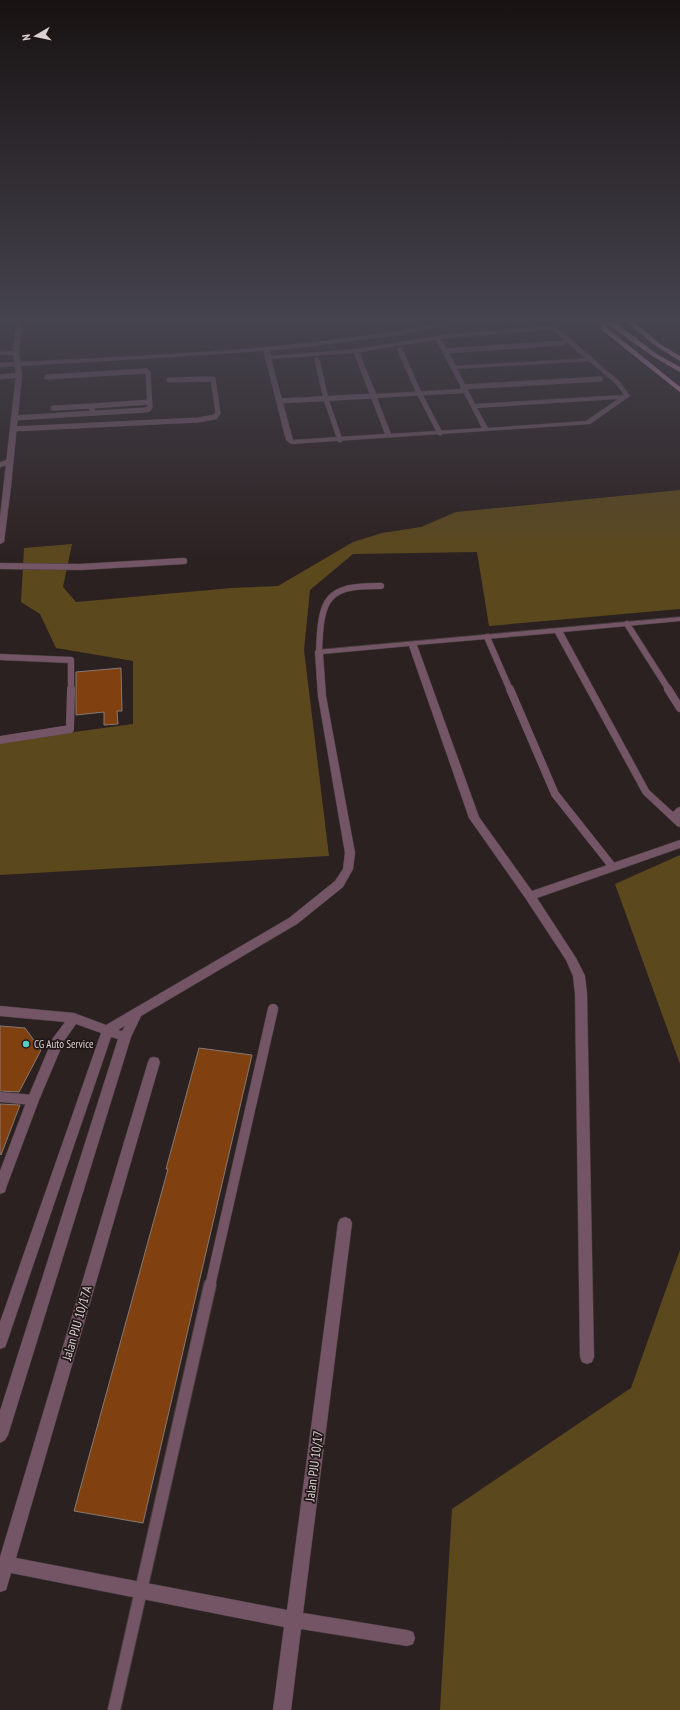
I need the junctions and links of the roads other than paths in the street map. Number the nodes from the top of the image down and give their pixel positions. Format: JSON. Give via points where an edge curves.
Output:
{"nodes":[{"id":1,"x":16,"y":401,"type":"edge"},
{"id":2,"x":216,"y":401,"type":"edge"},
{"id":3,"x":280,"y":401,"type":"joint"},
{"id":4,"x":283,"y":401,"type":"edge"},
{"id":5,"x":327,"y":401,"type":"edge"},
{"id":6,"x":375,"y":401,"type":"edge"},
{"id":7,"x":423,"y":401,"type":"edge"},
{"id":8,"x":470,"y":401,"type":"edge"},
{"id":9,"x":561,"y":401,"type":"edge"},
{"id":10,"x":620,"y":401,"type":"edge"},
{"id":11,"x":150,"y":402,"type":"joint"},
{"id":12,"x":92,"y":406,"type":"junction"},
{"id":13,"x":473,"y":406,"type":"junction"},
{"id":14,"x":53,"y":408,"type":"dead end"},
{"id":15,"x":92,"y":414,"type":"junction"},
{"id":16,"x":14,"y":418,"type":"junction"},
{"id":17,"x":13,"y":429,"type":"junction"},
{"id":18,"x":486,"y":430,"type":"junction"},
{"id":19,"x":440,"y":433,"type":"junction"},
{"id":20,"x":389,"y":436,"type":"junction"},
{"id":21,"x":340,"y":440,"type":"junction"},
{"id":22,"x":10,"y":461,"type":"junction"},
{"id":23,"x":0,"y":465,"type":"edge"},
{"id":24,"x":8,"y":486,"type":"junction"},
{"id":25,"x":0,"y":488,"type":"edge"},
{"id":26,"x":0,"y":542,"type":"edge"},
{"id":27,"x":184,"y":561,"type":"dead end"},
{"id":28,"x":0,"y":566,"type":"edge"},
{"id":29,"x":381,"y":586,"type":"dead end"},
{"id":30,"x":680,"y":619,"type":"edge"},
{"id":31,"x":627,"y":624,"type":"junction"},
{"id":32,"x":558,"y":630,"type":"junction"},
{"id":33,"x":487,"y":637,"type":"junction"},
{"id":34,"x":412,"y":643,"type":"junction"},
{"id":35,"x":319,"y":652,"type":"junction"},
{"id":36,"x":0,"y":657,"type":"edge"},
{"id":37,"x":680,"y":708,"type":"edge"},
{"id":38,"x":0,"y":740,"type":"edge"},
{"id":39,"x":678,"y":817,"type":"edge"},
{"id":40,"x":680,"y":844,"type":"edge"},
{"id":41,"x":612,"y":866,"type":"junction"},
{"id":42,"x":530,"y":896,"type":"junction"},
{"id":43,"x":273,"y":1009,"type":"dead end"},
{"id":44,"x":0,"y":1011,"type":"edge"},
{"id":45,"x":136,"y":1015,"type":"junction"},
{"id":46,"x":74,"y":1018,"type":"junction"},
{"id":47,"x":108,"y":1030,"type":"junction"},
{"id":48,"x":125,"y":1037,"type":"junction"},
{"id":49,"x":154,"y":1062,"type":"dead end"},
{"id":50,"x":0,"y":1097,"type":"edge"},
{"id":51,"x":33,"y":1100,"type":"junction"},
{"id":52,"x":0,"y":1188,"type":"edge"},
{"id":53,"x":345,"y":1223,"type":"dead end"},
{"id":54,"x":0,"y":1342,"type":"edge"},
{"id":55,"x":587,"y":1357,"type":"dead end"},
{"id":56,"x":0,"y":1435,"type":"edge"},
{"id":57,"x":6,"y":1564,"type":"junction"},
{"id":58,"x":0,"y":1584,"type":"edge"},
{"id":59,"x":140,"y":1590,"type":"junction"},
{"id":60,"x":294,"y":1620,"type":"junction"},
{"id":61,"x":407,"y":1638,"type":"dead end"},
{"id":62,"x":114,"y":1710,"type":"edge"},
{"id":63,"x":282,"y":1710,"type":"edge"}],
"edges":[{"from":1,"to":16,"type":"street"},
{"from":2,"to":17,"type":"lane","via":[[218,413],[215,417],[198,420]]},
{"from":3,"to":4,"type":"lane"},
{"from":3,"to":21,"type":"street","via":[[291,442]]},
{"from":5,"to":21,"type":"lane"},
{"from":6,"to":20,"type":"street"},
{"from":7,"to":19,"type":"lane"},
{"from":8,"to":13,"type":"street"},
{"from":9,"to":13,"type":"street"},
{"from":10,"to":18,"type":"street","via":[[588,423]]},
{"from":11,"to":12,"type":"lane"},
{"from":11,"to":15,"type":"lane","via":[[149,409],[145,410]]},
{"from":12,"to":14,"type":"lane"},
{"from":12,"to":15,"type":"lane"},
{"from":13,"to":18,"type":"street"},
{"from":15,"to":16,"type":"lane"},
{"from":16,"to":17,"type":"street"},
{"from":17,"to":22,"type":"street"},
{"from":18,"to":19,"type":"street"},
{"from":19,"to":20,"type":"street"},
{"from":20,"to":21,"type":"street"},
{"from":22,"to":23,"type":"lane"},
{"from":22,"to":24,"type":"street"},
{"from":24,"to":25,"type":"lane"},
{"from":24,"to":26,"type":"street"},
{"from":27,"to":28,"type":"lane","via":[[80,567]]},
{"from":29,"to":35,"type":"lane","via":[[350,587],[333,593],[326,602],[321,622]]},
{"from":30,"to":31,"type":"street"},
{"from":31,"to":32,"type":"street"},
{"from":31,"to":37,"type":"lane"},
{"from":32,"to":33,"type":"street"},
{"from":32,"to":39,"type":"street","via":[[646,792]]},
{"from":33,"to":34,"type":"street"},
{"from":33,"to":41,"type":"lane","via":[[555,794]]},
{"from":34,"to":35,"type":"street"},
{"from":34,"to":42,"type":"street","via":[[474,818]]},
{"from":35,"to":45,"type":"street","via":[[322,696],[350,853],[348,869],[339,884],[293,921]]},
{"from":36,"to":38,"type":"lane","via":[[71,660],[70,728]]},
{"from":40,"to":41,"type":"street"},
{"from":41,"to":42,"type":"street"},
{"from":42,"to":55,"type":"street","via":[[571,958],[579,976]]},
{"from":43,"to":59,"type":"lane"},
{"from":44,"to":46,"type":"street"},
{"from":45,"to":47,"type":"street"},
{"from":45,"to":48,"type":"street"},
{"from":46,"to":47,"type":"street"},
{"from":46,"to":51,"type":"street","via":[[59,1038]]},
{"from":47,"to":48,"type":"street"},
{"from":47,"to":54,"type":"street"},
{"from":48,"to":56,"type":"street"},
{"from":49,"to":57,"type":"street","name":"Jalan PJU 10/17A"},
{"from":50,"to":51,"type":"lane"},
{"from":51,"to":52,"type":"street"},
{"from":53,"to":60,"type":"street","name":"Jalan PJU 10/17"},
{"from":57,"to":58,"type":"street","name":"Jalan PJU 10/17A"},
{"from":57,"to":59,"type":"street"},
{"from":59,"to":60,"type":"street"},
{"from":59,"to":62,"type":"lane"},
{"from":60,"to":61,"type":"street"},
{"from":60,"to":63,"type":"street","name":"Jalan PJU 10/17"}]}
